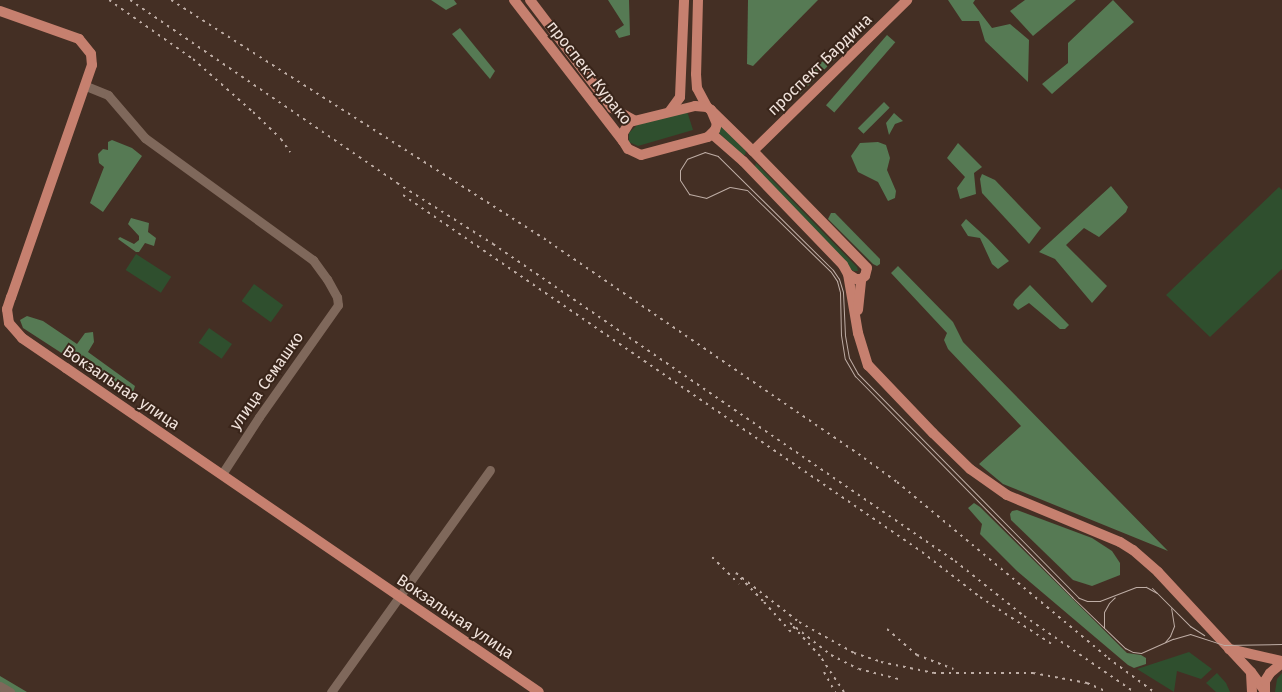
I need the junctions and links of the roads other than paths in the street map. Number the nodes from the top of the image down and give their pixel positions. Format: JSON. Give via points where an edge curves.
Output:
{"nodes":[{"id":1,"x":514,"y":0,"type":"edge"},
{"id":2,"x":530,"y":0,"type":"edge"},
{"id":3,"x":684,"y":0,"type":"edge"},
{"id":4,"x":698,"y":0,"type":"edge"},
{"id":5,"x":907,"y":0,"type":"edge"},
{"id":6,"x":0,"y":11,"type":"edge"},
{"id":7,"x":86,"y":86,"type":"junction"},
{"id":8,"x":709,"y":109,"type":"junction"},
{"id":9,"x":670,"y":112,"type":"junction"},
{"id":10,"x":634,"y":120,"type":"junction"},
{"id":11,"x":712,"y":134,"type":"junction"},
{"id":12,"x":623,"y":141,"type":"junction"},
{"id":13,"x":753,"y":152,"type":"junction"},
{"id":14,"x":742,"y":161,"type":"junction"},
{"id":15,"x":848,"y":274,"type":"junction"},
{"id":16,"x":864,"y":275,"type":"junction"},
{"id":17,"x":4,"y":308,"type":"edge"},
{"id":18,"x":858,"y":333,"type":"junction"},
{"id":19,"x":490,"y":470,"type":"dead end"},
{"id":20,"x":222,"y":474,"type":"junction"},
{"id":21,"x":398,"y":597,"type":"junction"},
{"id":22,"x":1228,"y":649,"type":"junction"},
{"id":23,"x":1282,"y":662,"type":"edge"},
{"id":24,"x":1251,"y":672,"type":"junction"},
{"id":25,"x":0,"y":686,"type":"edge"},
{"id":26,"x":1264,"y":691,"type":"edge"},
{"id":27,"x":10,"y":692,"type":"edge"},
{"id":28,"x":331,"y":692,"type":"edge"},
{"id":29,"x":539,"y":692,"type":"edge"},
{"id":30,"x":1252,"y":692,"type":"edge"}],
"edges":[{"from":1,"to":12,"type":"main road","name":"проспект Курако"},
{"from":2,"to":10,"type":"main road","name":"проспект Курако","via":[[612,108]]},
{"from":3,"to":9,"type":"main road","via":[[680,97]]},
{"from":4,"to":8,"type":"main road","via":[[697,88]]},
{"from":5,"to":13,"type":"main road","name":"проспект Бардина"},
{"from":6,"to":7,"type":"main road","name":"Вокзальная улица","via":[[79,39],[91,54],[92,65]]},
{"from":7,"to":17,"type":"main road","name":"Вокзальная улица"},
{"from":7,"to":20,"type":"street","name":"улица Семашко","via":[[108,94],[145,138],[313,260],[328,279],[338,305]]},
{"from":8,"to":9,"type":"main road","via":[[701,106]]},
{"from":8,"to":11,"type":"main road","via":[[717,124]]},
{"from":8,"to":13,"type":"main road"},
{"from":9,"to":10,"type":"main road"},
{"from":10,"to":12,"type":"main road","via":[[626,126]]},
{"from":11,"to":12,"type":"main road","name":"проспект Курако","via":[[641,155],[628,149]]},
{"from":11,"to":14,"type":"main road"},
{"from":13,"to":14,"type":"main road","name":"проспект Бардина","via":[[752,159]]},
{"from":13,"to":16,"type":"main road","via":[[864,264]]},
{"from":14,"to":15,"type":"main road","via":[[843,265]]},
{"from":15,"to":16,"type":"main road","via":[[856,279]]},
{"from":15,"to":18,"type":"main road"},
{"from":16,"to":18,"type":"main road"},
{"from":17,"to":20,"type":"main road","name":"Вокзальная улица","via":[[9,323],[22,338]]},
{"from":18,"to":22,"type":"main road","via":[[865,357],[875,375],[970,469],[1008,495],[1133,550],[1158,572]]},
{"from":19,"to":21,"type":"street"},
{"from":20,"to":21,"type":"main road","name":"Вокзальная улица"},
{"from":21,"to":28,"type":"street"},
{"from":21,"to":29,"type":"main road","name":"Вокзальная улица"},
{"from":22,"to":23,"type":"main road"},
{"from":22,"to":24,"type":"main road"},
{"from":23,"to":26,"type":"main road","via":[[1270,673]]},
{"from":24,"to":26,"type":"main road"},
{"from":24,"to":30,"type":"main road"},
{"from":25,"to":27,"type":"street"}]}
